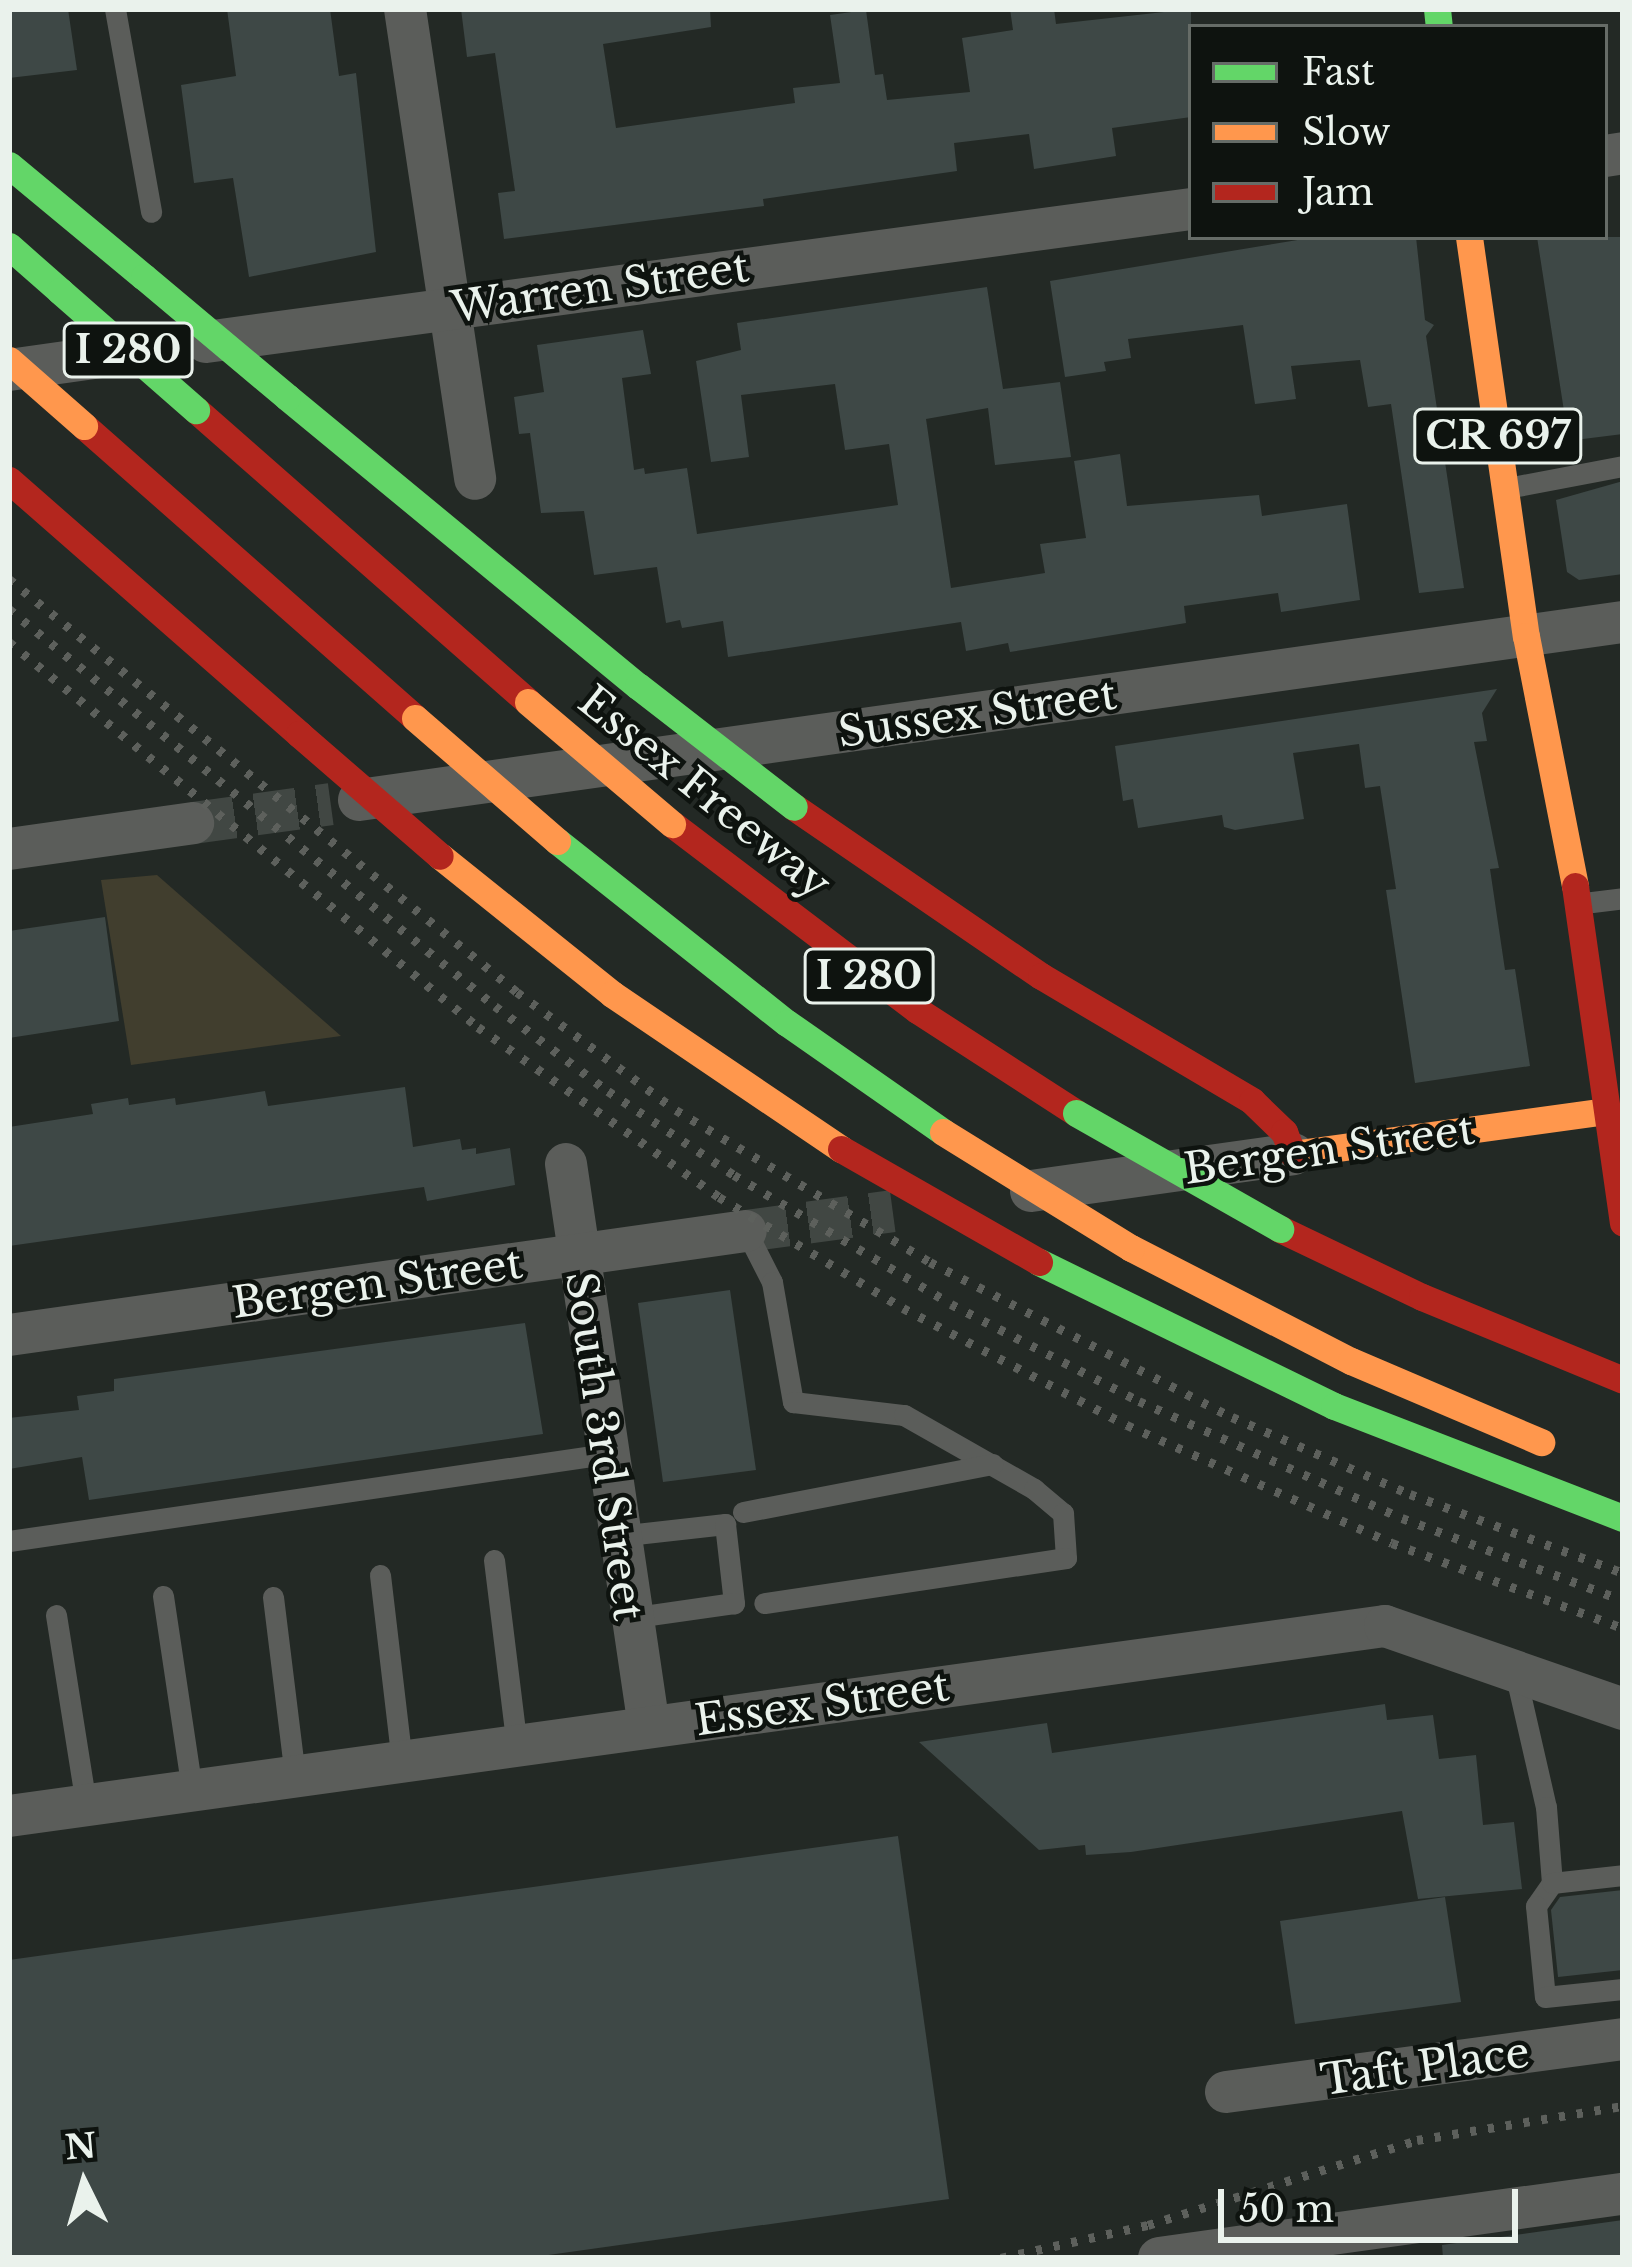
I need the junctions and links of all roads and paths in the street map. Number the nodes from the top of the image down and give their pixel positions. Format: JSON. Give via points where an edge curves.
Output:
{"nodes":[{"id":1,"x":405,"y":9,"type":"edge"},
{"id":2,"x":117,"y":10,"type":"edge"},
{"id":3,"x":9,"y":166,"type":"edge"},
{"id":4,"x":1188,"y":209,"type":"edge"},
{"id":5,"x":151,"y":212,"type":"dead end"},
{"id":6,"x":1469,"y":240,"type":"edge"},
{"id":7,"x":9,"y":246,"type":"edge"},
{"id":8,"x":450,"y":307,"type":"junction"},
{"id":9,"x":9,"y":360,"type":"edge"},
{"id":10,"x":9,"y":370,"type":"edge"},
{"id":11,"x":1623,"y":466,"type":"edge"},
{"id":12,"x":9,"y":479,"type":"edge"},
{"id":13,"x":476,"y":479,"type":"dead end"},
{"id":14,"x":1505,"y":488,"type":"junction"},
{"id":15,"x":1623,"y":622,"type":"edge"},
{"id":16,"x":1526,"y":636,"type":"junction"},
{"id":17,"x":331,"y":803,"type":"tunnel mouth"},
{"id":18,"x":193,"y":823,"type":"tunnel mouth"},
{"id":19,"x":9,"y":849,"type":"edge"},
{"id":20,"x":1623,"y":898,"type":"edge"},
{"id":21,"x":1577,"y":904,"type":"junction"},
{"id":22,"x":1615,"y":1110,"type":"edge"},
{"id":23,"x":1293,"y":1154,"type":"junction"},
{"id":24,"x":566,"y":1164,"type":"dead end"},
{"id":25,"x":893,"y":1210,"type":"tunnel mouth"},
{"id":26,"x":1623,"y":1223,"type":"edge"},
{"id":27,"x":746,"y":1232,"type":"joint"},
{"id":28,"x":577,"y":1256,"type":"junction"},
{"id":29,"x":9,"y":1335,"type":"edge"},
{"id":30,"x":1623,"y":1380,"type":"edge"},
{"id":31,"x":1569,"y":1453,"type":"dead end"},
{"id":32,"x":605,"y":1454,"type":"junction"},
{"id":33,"x":992,"y":1464,"type":"junction"},
{"id":34,"x":742,"y":1512,"type":"dead end"},
{"id":35,"x":1623,"y":1518,"type":"edge"},
{"id":36,"x":618,"y":1536,"type":"junction"},
{"id":37,"x":9,"y":1541,"type":"edge"},
{"id":38,"x":494,"y":1560,"type":"dead end"},
{"id":39,"x":380,"y":1575,"type":"dead end"},
{"id":40,"x":163,"y":1596,"type":"dead end"},
{"id":41,"x":273,"y":1597,"type":"dead end"},
{"id":42,"x":764,"y":1604,"type":"dead end"},
{"id":43,"x":56,"y":1616,"type":"dead end"},
{"id":44,"x":630,"y":1618,"type":"junction"},
{"id":45,"x":1515,"y":1672,"type":"junction"},
{"id":46,"x":1623,"y":1709,"type":"edge"},
{"id":47,"x":649,"y":1727,"type":"junction"},
{"id":48,"x":517,"y":1746,"type":"junction"},
{"id":49,"x":402,"y":1762,"type":"junction"},
{"id":50,"x":295,"y":1776,"type":"junction"},
{"id":51,"x":192,"y":1791,"type":"junction"},
{"id":52,"x":86,"y":1805,"type":"junction"},
{"id":53,"x":9,"y":1816,"type":"edge"},
{"id":54,"x":1623,"y":1876,"type":"edge"},
{"id":55,"x":1552,"y":1883,"type":"junction"},
{"id":56,"x":1609,"y":1984,"type":"edge"},
{"id":57,"x":1623,"y":2039,"type":"edge"},
{"id":58,"x":1226,"y":2092,"type":"dead end"},
{"id":59,"x":1623,"y":2194,"type":"edge"},
{"id":60,"x":1159,"y":2258,"type":"edge"}],
"edges":[{"from":1,"to":8,"type":"street"},
{"from":2,"to":5,"type":"lane"},
{"from":3,"to":23,"type":"main road","bridge":true,"via":[[794,807],[1041,976],[1264,1109]]},
{"from":4,"to":8,"type":"street","name":"Warren Street"},
{"from":6,"to":14,"type":"main road","number":"CR 697"},
{"from":7,"to":30,"type":"main road","name":"Essex Freeway","number":"I 280","bridge":true,"via":[[672,824],[917,1010],[1076,1113],[1280,1228]]},
{"from":8,"to":10,"type":"street","name":"Warren Street"},
{"from":8,"to":13,"type":"street"},
{"from":9,"to":31,"type":"main road","number":"I 280","bridge":true,"via":[[557,841],[788,1023],[1131,1248],[1352,1361]]},
{"from":11,"to":14,"type":"lane"},
{"from":12,"to":35,"type":"main road","bridge":true,"via":[[440,856],[612,994],[841,1148],[1039,1262],[1265,1375]]},
{"from":14,"to":16,"type":"main road","number":"CR 697"},
{"from":15,"to":16,"type":"street","name":"Sussex Street"},
{"from":16,"to":17,"type":"street","name":"Sussex Street"},
{"from":16,"to":21,"type":"main road","number":"CR 697"},
{"from":18,"to":19,"type":"street"},
{"from":20,"to":21,"type":"lane"},
{"from":21,"to":22,"type":"main road","number":"CR 697"},
{"from":22,"to":23,"type":"main road","name":"Bergen Street"},
{"from":22,"to":26,"type":"main road","number":"CR 697"},
{"from":23,"to":25,"type":"street","name":"Bergen Street"},
{"from":24,"to":28,"type":"street","name":"South 3rd Street"},
{"from":27,"to":28,"type":"street","name":"Bergen Street"},
{"from":27,"to":33,"type":"lane","via":[[772,1282],[793,1402],[904,1415]]},
{"from":28,"to":29,"type":"street","name":"Bergen Street"},
{"from":28,"to":32,"type":"street","name":"South 3rd Street"},
{"from":32,"to":36,"type":"street","name":"South 3rd Street"},
{"from":32,"to":37,"type":"lane"},
{"from":33,"to":34,"type":"lane"},
{"from":33,"to":42,"type":"lane","via":[[1063,1514],[1066,1558]]},
{"from":36,"to":44,"type":"street","name":"South 3rd Street"},
{"from":36,"to":44,"type":"lane","via":[[725,1524],[734,1604]]},
{"from":38,"to":48,"type":"lane"},
{"from":39,"to":49,"type":"lane"},
{"from":40,"to":51,"type":"lane"},
{"from":41,"to":50,"type":"lane"},
{"from":43,"to":52,"type":"lane"},
{"from":44,"to":47,"type":"street","name":"South 3rd Street"},
{"from":45,"to":46,"type":"street","name":"Essex Street"},
{"from":45,"to":47,"type":"street","name":"Essex Street","via":[[1385,1626]]},
{"from":45,"to":55,"type":"lane","via":[[1546,1808]]},
{"from":47,"to":48,"type":"street","name":"Essex Street"},
{"from":48,"to":49,"type":"street","name":"Essex Street"},
{"from":49,"to":50,"type":"street","name":"Essex Street"},
{"from":50,"to":51,"type":"street","name":"Essex Street"},
{"from":51,"to":52,"type":"street","name":"Essex Street"},
{"from":52,"to":53,"type":"street","name":"Essex Street"},
{"from":54,"to":55,"type":"lane","via":[[1591,1886]]},
{"from":55,"to":56,"type":"lane","via":[[1536,1906],[1545,1997]]},
{"from":57,"to":58,"type":"street","name":"Taft Place"},
{"from":59,"to":60,"type":"street"}]}
